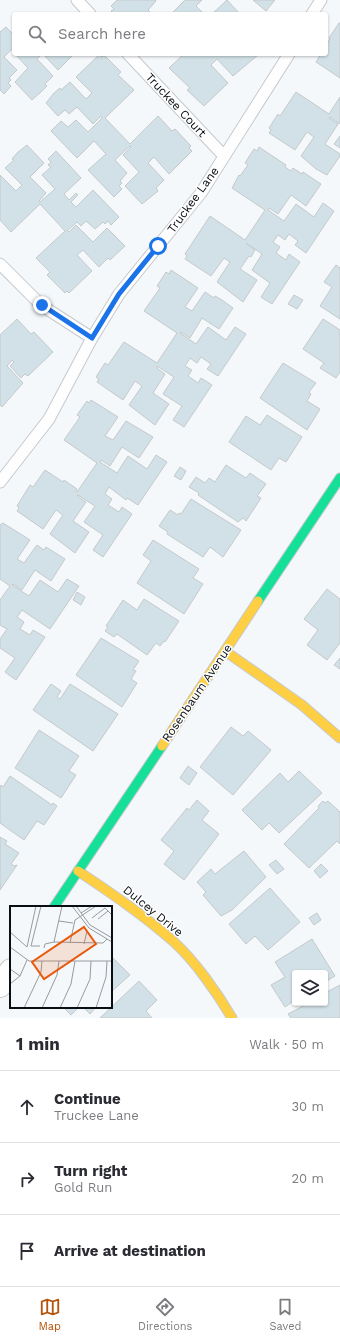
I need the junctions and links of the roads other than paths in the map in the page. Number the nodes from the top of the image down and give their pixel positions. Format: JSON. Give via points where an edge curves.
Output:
{"nodes":[{"id":1,"x":77,"y":0,"type":"edge"},
{"id":2,"x":321,"y":0,"type":"edge"},
{"id":3,"x":88,"y":12,"type":"edge"},
{"id":4,"x":313,"y":12,"type":"edge"},
{"id":5,"x":130,"y":56,"type":"edge"},
{"id":6,"x":288,"y":56,"type":"edge"},
{"id":7,"x":224,"y":156,"type":"junction"},
{"id":8,"x":0,"y":264,"type":"edge"},
{"id":9,"x":92,"y":338,"type":"junction"},
{"id":10,"x":340,"y":478,"type":"edge"},
{"id":11,"x":0,"y":482,"type":"edge"},
{"id":12,"x":225,"y":651,"type":"junction"},
{"id":13,"x":340,"y":738,"type":"edge"},
{"id":14,"x":78,"y":871,"type":"junction"},
{"id":15,"x":55,"y":906,"type":"edge"},
{"id":16,"x":10,"y":971,"type":"edge"},
{"id":17,"x":0,"y":986,"type":"edge"},
{"id":18,"x":232,"y":1018,"type":"edge"}],
"edges":[{"from":1,"to":3,"type":"lane"},
{"from":2,"to":4,"type":"lane"},
{"from":5,"to":7,"type":"lane","name":"Truckee Court"},
{"from":6,"to":7,"type":"lane","name":"Truckee Lane"},
{"from":7,"to":9,"type":"lane","name":"Truckee Lane","via":[[201,193],[119,294]]},
{"from":8,"to":9,"type":"lane","via":[[42,305]]},
{"from":9,"to":11,"type":"lane","name":"Truckee Lane","via":[[49,419]]},
{"from":10,"to":12,"type":"street","name":"Rosenbaum Avenue"},
{"from":12,"to":13,"type":"street","via":[[302,705]]},
{"from":12,"to":14,"type":"street","name":"Rosenbaum Avenue"},
{"from":14,"to":15,"type":"street","name":"Rosenbaum Avenue"},
{"from":14,"to":18,"type":"street","name":"Dulcey Drive","via":[[107,890],[175,943],[218,994]]},
{"from":16,"to":17,"type":"street"}]}
